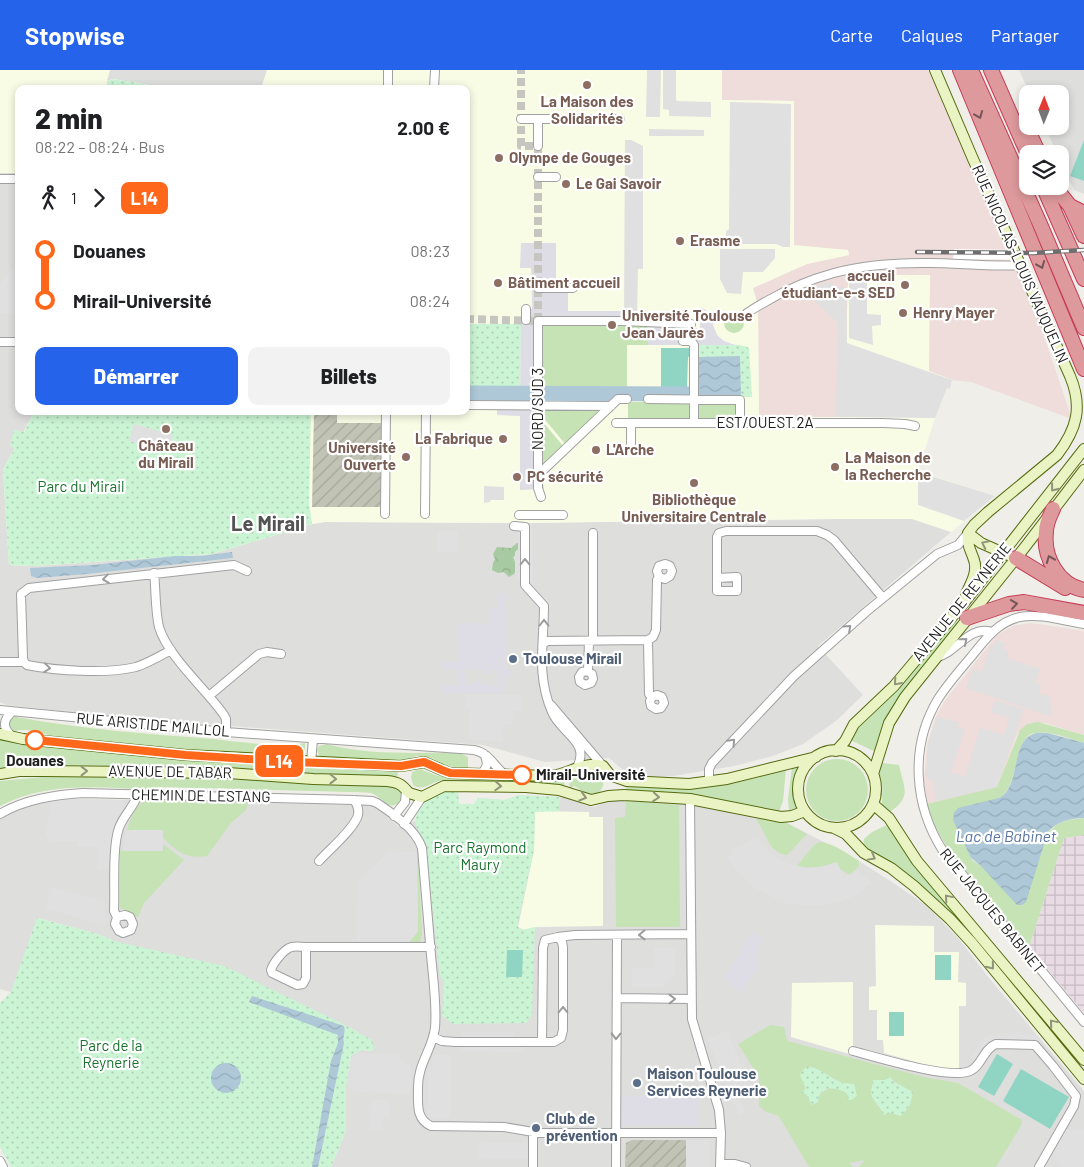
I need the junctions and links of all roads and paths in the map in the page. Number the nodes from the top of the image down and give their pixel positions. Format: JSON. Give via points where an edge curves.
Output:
{"nodes":[{"id":1,"x":388,"y":70,"type":"edge"},
{"id":2,"x":434,"y":70,"type":"edge"},
{"id":3,"x":935,"y":70,"type":"edge"},
{"id":4,"x":960,"y":70,"type":"edge"},
{"id":5,"x":971,"y":70,"type":"edge"},
{"id":6,"x":991,"y":70,"type":"edge"},
{"id":7,"x":388,"y":85,"type":"edge"},
{"id":8,"x":434,"y":85,"type":"edge"},
{"id":9,"x":520,"y":119,"type":"dead end"},
{"id":10,"x":538,"y":119,"type":"junction"},
{"id":11,"x":620,"y":119,"type":"dead end"},
{"id":12,"x":1019,"y":132,"type":"edge"},
{"id":13,"x":1025,"y":135,"type":"edge"},
{"id":14,"x":1035,"y":145,"type":"edge"},
{"id":15,"x":538,"y":146,"type":"dead end"},
{"id":16,"x":538,"y":177,"type":"dead end"},
{"id":17,"x":556,"y":177,"type":"dead end"},
{"id":18,"x":0,"y":179,"type":"edge"},
{"id":19,"x":15,"y":179,"type":"edge"},
{"id":20,"x":1047,"y":195,"type":"edge"},
{"id":21,"x":1061,"y":195,"type":"edge"},
{"id":22,"x":1070,"y":206,"type":"junction"},
{"id":23,"x":1084,"y":213,"type":"edge"},
{"id":24,"x":1084,"y":236,"type":"edge"},
{"id":25,"x":1021,"y":265,"type":"junction"},
{"id":26,"x":1084,"y":279,"type":"edge"},
{"id":27,"x":538,"y":288,"type":"dead end"},
{"id":28,"x":573,"y":288,"type":"dead end"},
{"id":29,"x":526,"y":309,"type":"dead end"},
{"id":30,"x":747,"y":313,"type":"dead end"},
{"id":31,"x":526,"y":320,"type":"dead end"},
{"id":32,"x":690,"y":324,"type":"dead end"},
{"id":33,"x":1084,"y":328,"type":"edge"},
{"id":34,"x":683,"y":341,"type":"dead end"},
{"id":35,"x":0,"y":342,"type":"edge"},
{"id":36,"x":15,"y":342,"type":"edge"},
{"id":37,"x":1084,"y":369,"type":"edge"},
{"id":38,"x":627,"y":399,"type":"dead end"},
{"id":39,"x":648,"y":399,"type":"dead end"},
{"id":40,"x":695,"y":400,"type":"junction"},
{"id":41,"x":537,"y":404,"type":"junction"},
{"id":42,"x":470,"y":405,"type":"edge"},
{"id":43,"x":611,"y":406,"type":"junction"},
{"id":44,"x":604,"y":413,"type":"junction"},
{"id":45,"x":386,"y":415,"type":"edge"},
{"id":46,"x":426,"y":415,"type":"edge"},
{"id":47,"x":604,"y":423,"type":"dead end"},
{"id":48,"x":616,"y":423,"type":"dead end"},
{"id":49,"x":631,"y":423,"type":"junction"},
{"id":50,"x":694,"y":423,"type":"junction"},
{"id":51,"x":740,"y":423,"type":"junction"},
{"id":52,"x":915,"y":426,"type":"dead end"},
{"id":53,"x":631,"y":444,"type":"dead end"},
{"id":54,"x":1084,"y":449,"type":"edge"},
{"id":55,"x":1084,"y":470,"type":"edge"},
{"id":56,"x":538,"y":475,"type":"junction"},
{"id":57,"x":541,"y":497,"type":"dead end"},
{"id":58,"x":1057,"y":503,"type":"junction"},
{"id":59,"x":385,"y":514,"type":"dead end"},
{"id":60,"x":425,"y":514,"type":"dead end"},
{"id":61,"x":519,"y":515,"type":"dead end"},
{"id":62,"x":562,"y":515,"type":"dead end"},
{"id":63,"x":514,"y":526,"type":"dead end"},
{"id":64,"x":593,"y":533,"type":"dead end"},
{"id":65,"x":968,"y":533,"type":"junction"},
{"id":66,"x":1010,"y":555,"type":"junction"},
{"id":67,"x":247,"y":571,"type":"dead end"},
{"id":68,"x":154,"y":573,"type":"junction"},
{"id":69,"x":659,"y":576,"type":"dead end"},
{"id":70,"x":717,"y":578,"type":"dead end"},
{"id":71,"x":1081,"y":590,"type":"edge"},
{"id":72,"x":883,"y":598,"type":"junction"},
{"id":73,"x":963,"y":604,"type":"junction"},
{"id":74,"x":1084,"y":613,"type":"edge"},
{"id":75,"x":967,"y":618,"type":"junction"},
{"id":76,"x":1084,"y":624,"type":"edge"},
{"id":77,"x":992,"y":632,"type":"junction"},
{"id":78,"x":648,"y":640,"type":"junction"},
{"id":79,"x":590,"y":641,"type":"junction"},
{"id":80,"x":543,"y":644,"type":"junction"},
{"id":81,"x":171,"y":650,"type":"junction"},
{"id":82,"x":281,"y":654,"type":"dead end"},
{"id":83,"x":937,"y":657,"type":"junction"},
{"id":84,"x":0,"y":662,"type":"edge"},
{"id":85,"x":24,"y":662,"type":"junction"},
{"id":86,"x":588,"y":671,"type":"dead end"},
{"id":87,"x":209,"y":696,"type":"junction"},
{"id":88,"x":652,"y":697,"type":"dead end"},
{"id":89,"x":549,"y":703,"type":"junction"},
{"id":90,"x":0,"y":710,"type":"edge"},
{"id":91,"x":12,"y":712,"type":"junction"},
{"id":92,"x":226,"y":732,"type":"junction"},
{"id":93,"x":0,"y":734,"type":"edge"},
{"id":94,"x":14,"y":737,"type":"junction"},
{"id":95,"x":312,"y":739,"type":"junction"},
{"id":96,"x":836,"y":751,"type":"junction"},
{"id":97,"x":484,"y":754,"type":"junction"},
{"id":98,"x":816,"y":757,"type":"junction"},
{"id":99,"x":311,"y":763,"type":"junction"},
{"id":100,"x":412,"y":764,"type":"junction"},
{"id":101,"x":603,"y":766,"type":"junction"},
{"id":102,"x":576,"y":769,"type":"junction"},
{"id":103,"x":482,"y":773,"type":"junction"},
{"id":104,"x":0,"y":774,"type":"edge"},
{"id":105,"x":504,"y":774,"type":"junction"},
{"id":106,"x":873,"y":774,"type":"junction"},
{"id":107,"x":610,"y":775,"type":"junction"},
{"id":108,"x":709,"y":782,"type":"junction"},
{"id":109,"x":405,"y":788,"type":"junction"},
{"id":110,"x":138,"y":794,"type":"junction"},
{"id":111,"x":608,"y":796,"type":"junction"},
{"id":112,"x":422,"y":797,"type":"junction"},
{"id":113,"x":690,"y":799,"type":"junction"},
{"id":114,"x":354,"y":800,"type":"junction"},
{"id":115,"x":873,"y":804,"type":"junction"},
{"id":116,"x":805,"y":811,"type":"junction"},
{"id":117,"x":0,"y":814,"type":"edge"},
{"id":118,"x":399,"y":820,"type":"junction"},
{"id":119,"x":834,"y":828,"type":"junction"},
{"id":120,"x":319,"y":861,"type":"dead end"},
{"id":121,"x":117,"y":918,"type":"dead end"},
{"id":122,"x":690,"y":934,"type":"junction"},
{"id":123,"x":617,"y":935,"type":"junction"},
{"id":124,"x":558,"y":937,"type":"junction"},
{"id":125,"x":306,"y":947,"type":"junction"},
{"id":126,"x":431,"y":947,"type":"junction"},
{"id":127,"x":617,"y":998,"type":"junction"},
{"id":128,"x":692,"y":999,"type":"junction"},
{"id":129,"x":1084,"y":1022,"type":"edge"},
{"id":130,"x":433,"y":1037,"type":"junction"},
{"id":131,"x":542,"y":1042,"type":"junction"},
{"id":132,"x":853,"y":1051,"type":"dead end"},
{"id":133,"x":1084,"y":1060,"type":"edge"},
{"id":134,"x":1084,"y":1079,"type":"edge"},
{"id":135,"x":533,"y":1132,"type":"junction"},
{"id":136,"x":616,"y":1133,"type":"junction"},
{"id":137,"x":721,"y":1133,"type":"junction"},
{"id":138,"x":0,"y":1161,"type":"edge"},
{"id":139,"x":720,"y":1165,"type":"edge"},
{"id":140,"x":3,"y":1167,"type":"edge"},
{"id":141,"x":533,"y":1167,"type":"edge"},
{"id":142,"x":616,"y":1167,"type":"edge"},
{"id":143,"x":746,"y":1167,"type":"edge"},
{"id":144,"x":1038,"y":1167,"type":"edge"}],
"edges":[{"from":1,"to":7,"type":"street"},
{"from":2,"to":8,"type":"street"},
{"from":3,"to":25,"type":"main road","name":"RUE NICOLAS-LOUIS VAUQUELIN"},
{"from":4,"to":37,"type":"highway","one_way":true},
{"from":5,"to":33,"type":"highway"},
{"from":6,"to":12,"type":"highway"},
{"from":9,"to":10,"type":"street"},
{"from":10,"to":11,"type":"street"},
{"from":10,"to":15,"type":"street"},
{"from":13,"to":14,"type":"highway"},
{"from":16,"to":17,"type":"street"},
{"from":18,"to":19,"type":"street"},
{"from":20,"to":26,"type":"highway"},
{"from":21,"to":22,"type":"highway"},
{"from":22,"to":23,"type":"highway"},
{"from":22,"to":24,"type":"highway"},
{"from":25,"to":30,"type":"street","via":[[901,264],[842,270],[790,288]]},
{"from":25,"to":65,"type":"main road","name":"RUE NICOLAS-LOUIS VAUQUELIN","via":[[1075,388],[1078,413],[1066,444],[1057,455]]},
{"from":27,"to":28,"type":"street"},
{"from":29,"to":31,"type":"street"},
{"from":32,"to":41,"type":"street","name":"NORD/SUD 3","via":[[538,320]]},
{"from":34,"to":40,"type":"street","via":[[691,341],[694,345]]},
{"from":35,"to":36,"type":"street"},
{"from":38,"to":43,"type":"street","via":[[618,399]]},
{"from":39,"to":40,"type":"street"},
{"from":40,"to":50,"type":"street"},
{"from":40,"to":51,"type":"street","via":[[740,400]]},
{"from":41,"to":42,"type":"street"},
{"from":41,"to":43,"type":"street"},
{"from":41,"to":56,"type":"street","name":"NORD/SUD 3"},
{"from":43,"to":44,"type":"street"},
{"from":44,"to":47,"type":"street"},
{"from":44,"to":56,"type":"street"},
{"from":45,"to":59,"type":"street"},
{"from":46,"to":60,"type":"street"},
{"from":48,"to":49,"type":"street","name":"EST/OUEST 2A"},
{"from":49,"to":50,"type":"street","name":"EST/OUEST 2A"},
{"from":49,"to":53,"type":"street"},
{"from":50,"to":51,"type":"street","name":"EST/OUEST 2A"},
{"from":51,"to":52,"type":"street","name":"EST/OUEST 2A"},
{"from":54,"to":66,"type":"main road","name":"AVENUE DE REYNERIE","one_way":true},
{"from":55,"to":58,"type":"main road"},
{"from":56,"to":57,"type":"street","name":"NORD/SUD 3"},
{"from":58,"to":66,"type":"main road"},
{"from":71,"to":58,"type":"highway","one_way":true,"via":[[1059,575],[1047,552],[1046,531]]},
{"from":61,"to":62,"type":"street"},
{"from":80,"to":63,"type":"street","one_way":true,"via":[[544,606],[525,585],[525,527]]},
{"from":64,"to":79,"type":"street"},
{"from":66,"to":65,"type":"main road","one_way":true,"via":[[981,543]]},
{"from":65,"to":72,"type":"street","name":"RUE NICOLAS-LOUIS VAUQUELIN","via":[[958,545],[937,554]]},
{"from":65,"to":73,"type":"main road","via":[[967,544],[975,572]]},
{"from":66,"to":71,"type":"highway","via":[[1065,588]]},
{"from":66,"to":73,"type":"main road","name":"AVENUE DE REYNERIE"},
{"from":66,"to":75,"type":"main road","name":"AVENUE DE REYNERIE"},
{"from":67,"to":68,"type":"street","via":[[234,565]]},
{"from":68,"to":81,"type":"street","via":[[160,628]]},
{"from":68,"to":85,"type":"street","one_way":true,"via":[[24,590],[20,599]]},
{"from":69,"to":78,"type":"street","via":[[656,630],[654,637]]},
{"from":70,"to":72,"type":"street","via":[[717,537],[720,533],[817,532],[834,540]]},
{"from":108,"to":72,"type":"street","name":"RUE NICOLAS-LOUIS VAUQUELIN","one_way":true,"via":[[712,763],[782,689]]},
{"from":73,"to":96,"type":"main road","name":"AVENUE DE REYNERIE","one_way":true,"via":[[894,686],[854,724]]},
{"from":75,"to":74,"type":"highway","one_way":true,"via":[[1024,602]]},
{"from":75,"to":83,"type":"main road","name":"AVENUE DE REYNERIE"},
{"from":76,"to":77,"type":"street","name":"RUE JACQUES BABINET","via":[[1019,617]]},
{"from":83,"to":77,"type":"street","name":"RUE JACQUES BABINET","one_way":true,"via":[[945,655],[976,632]]},
{"from":77,"to":129,"type":"street","name":"RUE JACQUES BABINET","via":[[938,699],[927,722],[918,764],[924,812],[933,836],[960,874]]},
{"from":78,"to":79,"type":"street"},
{"from":78,"to":88,"type":"street","via":[[649,694]]},
{"from":79,"to":80,"type":"street","via":[[547,641]]},
{"from":79,"to":86,"type":"street"},
{"from":80,"to":89,"type":"street","via":[[542,679]]},
{"from":85,"to":81,"type":"street","one_way":true,"via":[[77,671],[134,667]]},
{"from":81,"to":87,"type":"street"},
{"from":82,"to":87,"type":"street","via":[[260,654]]},
{"from":83,"to":106,"type":"main road","name":"AVENUE DE REYNERIE","via":[[904,697],[889,723]]},
{"from":84,"to":85,"type":"street"},
{"from":87,"to":92,"type":"street","via":[[226,719]]},
{"from":89,"to":101,"type":"street"},
{"from":89,"to":102,"type":"street","via":[[555,718],[581,749],[582,758]]},
{"from":90,"to":91,"type":"street","name":"RUE ARISTIDE MAILLOL"},
{"from":91,"to":92,"type":"street","name":"RUE ARISTIDE MAILLOL"},
{"from":91,"to":94,"type":"street","via":[[6,718],[5,727],[6,732]]},
{"from":92,"to":95,"type":"street","name":"RUE ARISTIDE MAILLOL"},
{"from":93,"to":94,"type":"main road","name":"AVENUE DE TABAR"},
{"from":94,"to":99,"type":"main road","name":"AVENUE DE TABAR","via":[[186,755]]},
{"from":95,"to":97,"type":"street","name":"RUE ARISTIDE MAILLOL","via":[[474,750]]},
{"from":95,"to":99,"type":"street"},
{"from":96,"to":98,"type":"main road"},
{"from":96,"to":106,"type":"main road","via":[[861,758]]},
{"from":97,"to":103,"type":"street","via":[[488,764]]},
{"from":97,"to":105,"type":"street"},
{"from":98,"to":108,"type":"main road"},
{"from":98,"to":116,"type":"main road","via":[[804,770],[799,782],[800,800]]},
{"from":99,"to":100,"type":"main road","name":"AVENUE DE TABAR"},
{"from":100,"to":103,"type":"main road","name":"AVENUE DE TABAR","via":[[424,762],[450,773]]},
{"from":100,"to":109,"type":"main road","via":[[404,772]]},
{"from":101,"to":102,"type":"main road","name":"AVENUE DE TABAR","via":[[588,764]]},
{"from":101,"to":107,"type":"main road"},
{"from":102,"to":105,"type":"main road","name":"AVENUE DE TABAR","via":[[552,776]]},
{"from":103,"to":105,"type":"main road","name":"AVENUE DE TABAR"},
{"from":104,"to":109,"type":"main road","name":"AVENUE DE TABAR","one_way":true,"via":[[44,771],[228,773],[388,781],[398,782]]},
{"from":106,"to":115,"type":"main road","via":[[876,787]]},
{"from":107,"to":108,"type":"main road","via":[[627,781]]},
{"from":107,"to":111,"type":"main road","via":[[612,785]]},
{"from":109,"to":112,"type":"main road","name":"AVENUE DE TABAR","via":[[414,796]]},
{"from":109,"to":118,"type":"street","via":[[405,802]]},
{"from":110,"to":114,"type":"street","name":"CHEMIN DE LESTANG"},
{"from":110,"to":117,"type":"street","name":"CHEMIN DE LESTANG","via":[[66,794],[30,801]]},
{"from":110,"to":121,"type":"street","via":[[117,832],[114,911]]},
{"from":112,"to":111,"type":"main road","one_way":true,"via":[[450,785],[559,790],[591,800]]},
{"from":111,"to":113,"type":"main road","one_way":true},
{"from":112,"to":118,"type":"street"},
{"from":113,"to":116,"type":"main road","via":[[771,816],[792,816]]},
{"from":113,"to":122,"type":"street"},
{"from":114,"to":118,"type":"street","name":"CHEMIN DE LESTANG","via":[[374,802]]},
{"from":114,"to":120,"type":"street","via":[[358,806],[354,823]]},
{"from":115,"to":119,"type":"main road","via":[[858,822]]},
{"from":133,"to":115,"type":"main road","one_way":true,"via":[[917,861],[891,820]]},
{"from":116,"to":119,"type":"main road","via":[[816,821]]},
{"from":118,"to":126,"type":"street","name":"CHEMIN DE LESTANG","via":[[418,838],[422,848]]},
{"from":119,"to":134,"type":"main road","one_way":true,"via":[[846,834],[864,853],[891,868],[950,918]]},
{"from":122,"to":123,"type":"street","one_way":true},
{"from":122,"to":128,"type":"street"},
{"from":123,"to":124,"type":"street"},
{"from":123,"to":127,"type":"street"},
{"from":124,"to":131,"type":"street","via":[[545,940],[543,944]]},
{"from":131,"to":124,"type":"street","one_way":true,"via":[[554,1042],[561,1038],[563,1030],[563,947]]},
{"from":125,"to":125,"type":"street","via":[[289,948],[272,966],[272,973],[297,986],[303,984],[306,978]]},
{"from":125,"to":126,"type":"street"},
{"from":126,"to":130,"type":"street","name":"CHEMIN DE LESTANG"},
{"from":127,"to":128,"type":"street","one_way":true},
{"from":127,"to":136,"type":"street","one_way":true},
{"from":128,"to":137,"type":"street","via":[[692,1019],[719,1110]]},
{"from":130,"to":131,"type":"street","via":[[455,1042]]},
{"from":130,"to":135,"type":"street","via":[[418,1078],[418,1106],[420,1116],[427,1124],[437,1127],[504,1127]]},
{"from":132,"to":144,"type":"street","via":[[935,1072],[964,1072],[971,1071],[990,1046],[1035,1045],[1076,1096],[1074,1106]]},
{"from":135,"to":136,"type":"street"},
{"from":135,"to":141,"type":"street"},
{"from":136,"to":137,"type":"street"},
{"from":136,"to":142,"type":"street"},
{"from":137,"to":139,"type":"street"},
{"from":138,"to":140,"type":"street"},
{"from":139,"to":143,"type":"street"}]}
